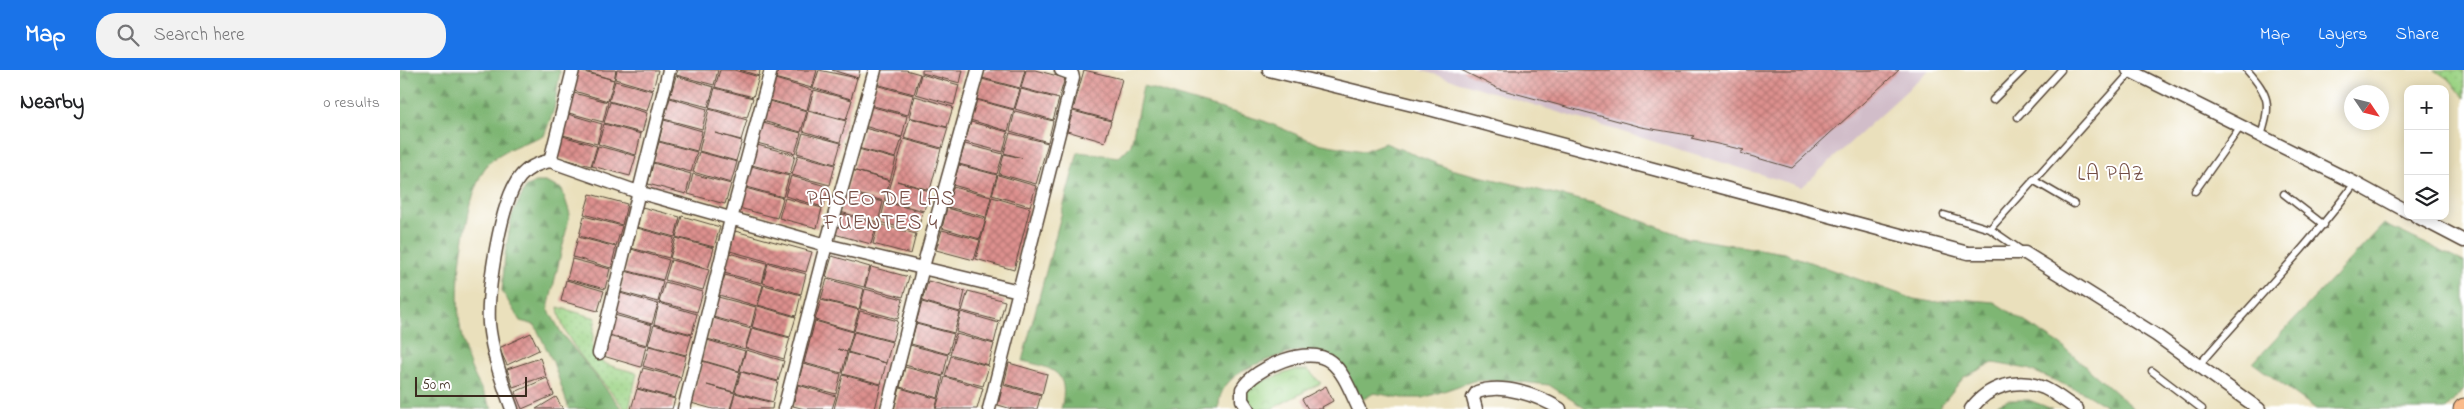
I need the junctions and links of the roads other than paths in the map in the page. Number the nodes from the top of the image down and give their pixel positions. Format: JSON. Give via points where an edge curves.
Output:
{"nodes":[{"id":1,"x":573,"y":70,"type":"edge"},
{"id":2,"x":669,"y":70,"type":"edge"},
{"id":3,"x":771,"y":70,"type":"edge"},
{"id":4,"x":875,"y":70,"type":"edge"},
{"id":5,"x":978,"y":70,"type":"edge"},
{"id":6,"x":1061,"y":70,"type":"edge"},
{"id":7,"x":1268,"y":70,"type":"edge"},
{"id":8,"x":2023,"y":70,"type":"edge"},
{"id":9,"x":2061,"y":70,"type":"edge"},
{"id":10,"x":2247,"y":70,"type":"edge"},
{"id":11,"x":2130,"y":71,"type":"edge"},
{"id":12,"x":1993,"y":100,"type":"dead end"},
{"id":13,"x":2018,"y":118,"type":"dead end"},
{"id":14,"x":2241,"y":126,"type":"junction"},
{"id":15,"x":2262,"y":136,"type":"junction"},
{"id":16,"x":550,"y":162,"type":"junction"},
{"id":17,"x":2034,"y":180,"type":"junction"},
{"id":18,"x":2355,"y":183,"type":"junction"},
{"id":19,"x":2195,"y":191,"type":"dead end"},
{"id":20,"x":638,"y":192,"type":"junction"},
{"id":21,"x":2284,"y":194,"type":"dead end"},
{"id":22,"x":2074,"y":204,"type":"dead end"},
{"id":23,"x":2404,"y":210,"type":"edge"},
{"id":24,"x":1944,"y":215,"type":"dead end"},
{"id":25,"x":731,"y":219,"type":"junction"},
{"id":26,"x":2425,"y":220,"type":"edge"},
{"id":27,"x":2324,"y":225,"type":"junction"},
{"id":28,"x":1990,"y":229,"type":"junction"},
{"id":29,"x":2464,"y":241,"type":"edge"},
{"id":30,"x":826,"y":245,"type":"junction"},
{"id":31,"x":2025,"y":253,"type":"junction"},
{"id":32,"x":923,"y":267,"type":"junction"},
{"id":33,"x":1019,"y":291,"type":"junction"},
{"id":34,"x":599,"y":353,"type":"dead end"},
{"id":35,"x":2199,"y":364,"type":"junction"},
{"id":36,"x":2152,"y":371,"type":"dead end"},
{"id":37,"x":512,"y":409,"type":"edge"},
{"id":38,"x":684,"y":409,"type":"edge"},
{"id":39,"x":784,"y":409,"type":"edge"},
{"id":40,"x":887,"y":409,"type":"edge"},
{"id":41,"x":989,"y":409,"type":"edge"},
{"id":42,"x":1248,"y":409,"type":"edge"},
{"id":43,"x":1359,"y":409,"type":"edge"},
{"id":44,"x":1476,"y":409,"type":"edge"},
{"id":45,"x":1560,"y":409,"type":"edge"},
{"id":46,"x":1971,"y":409,"type":"edge"},
{"id":47,"x":2077,"y":409,"type":"edge"},
{"id":48,"x":2202,"y":409,"type":"edge"},
{"id":49,"x":2259,"y":409,"type":"edge"}],
"edges":[{"from":1,"to":16,"type":"street"},
{"from":2,"to":20,"type":"street"},
{"from":3,"to":25,"type":"street"},
{"from":4,"to":30,"type":"street"},
{"from":5,"to":32,"type":"street"},
{"from":6,"to":33,"type":"street","via":[[1072,74],[1073,78]]},
{"from":7,"to":31,"type":"street","via":[[1429,109],[1968,253]]},
{"from":8,"to":12,"type":"lane"},
{"from":9,"to":13,"type":"lane"},
{"from":10,"to":15,"type":"lane","via":[[2259,83],[2268,102],[2269,112]]},
{"from":11,"to":14,"type":"street"},
{"from":11,"to":17,"type":"lane"},
{"from":14,"to":15,"type":"street"},
{"from":14,"to":19,"type":"lane"},
{"from":15,"to":18,"type":"street"},
{"from":16,"to":20,"type":"street"},
{"from":16,"to":37,"type":"street","via":[[539,163],[526,170],[515,183],[504,216],[491,279],[489,324]]},
{"from":17,"to":22,"type":"lane"},
{"from":17,"to":28,"type":"lane"},
{"from":18,"to":23,"type":"street"},
{"from":18,"to":27,"type":"lane"},
{"from":20,"to":25,"type":"street"},
{"from":20,"to":34,"type":"street"},
{"from":21,"to":27,"type":"lane"},
{"from":24,"to":28,"type":"lane"},
{"from":25,"to":30,"type":"street"},
{"from":25,"to":38,"type":"street"},
{"from":26,"to":29,"type":"street"},
{"from":27,"to":35,"type":"lane"},
{"from":28,"to":31,"type":"lane"},
{"from":30,"to":32,"type":"street"},
{"from":30,"to":39,"type":"street"},
{"from":31,"to":35,"type":"street"},
{"from":32,"to":33,"type":"street"},
{"from":32,"to":40,"type":"street"},
{"from":33,"to":41,"type":"street"},
{"from":35,"to":49,"type":"street"},
{"from":36,"to":48,"type":"lane"},
{"from":42,"to":43,"type":"street","via":[[1242,400],[1242,389],[1259,371],[1316,355],[1334,365]]},
{"from":44,"to":45,"type":"street","via":[[1473,398],[1477,392],[1496,389],[1539,398]]},
{"from":46,"to":47,"type":"street","via":[[1979,399],[1996,388],[2022,383],[2045,388]]}]}
